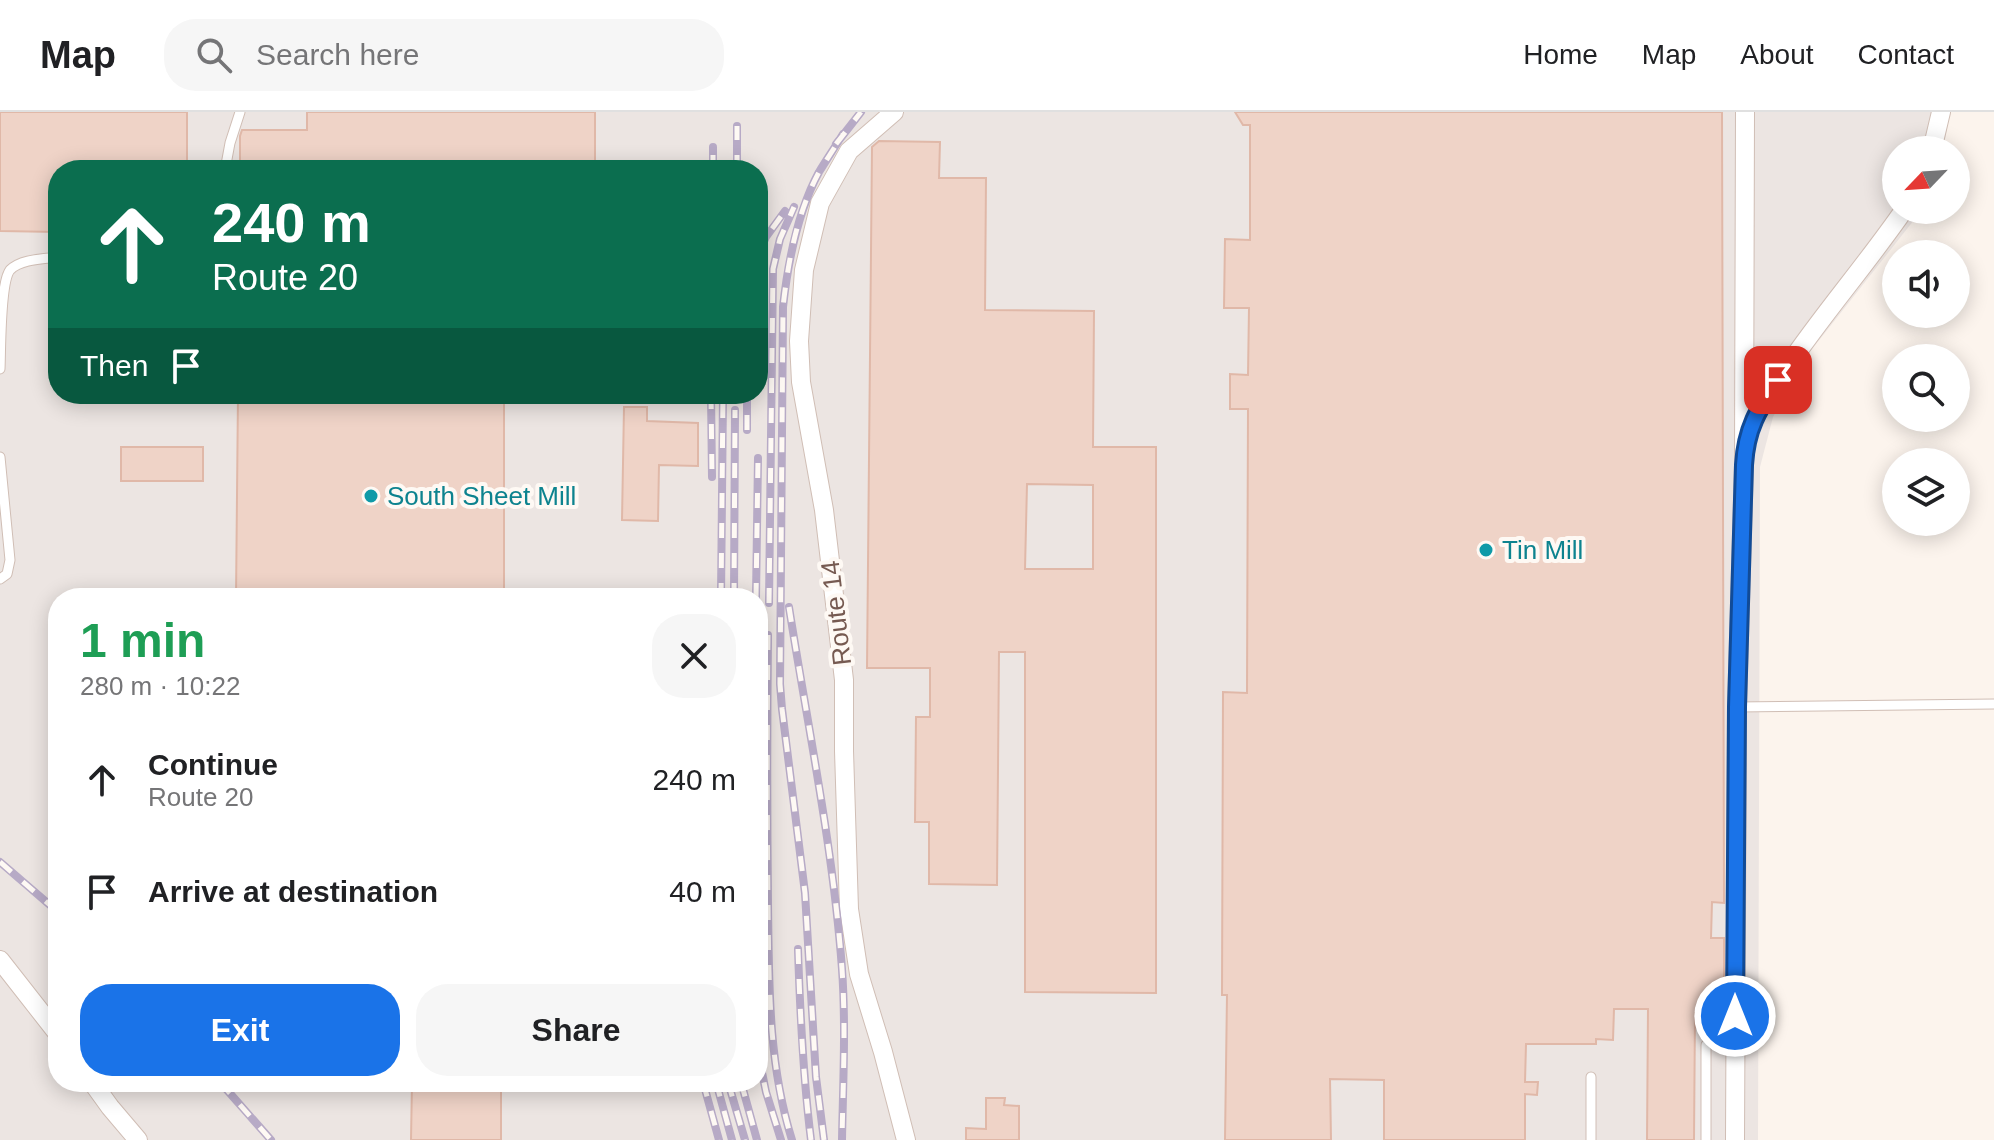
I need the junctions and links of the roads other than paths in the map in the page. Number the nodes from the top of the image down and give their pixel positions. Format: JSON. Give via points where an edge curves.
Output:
{"nodes":[{"id":1,"x":240,"y":112,"type":"edge"},
{"id":2,"x":894,"y":112,"type":"edge"},
{"id":3,"x":1745,"y":112,"type":"edge"},
{"id":4,"x":1941,"y":112,"type":"edge"},
{"id":5,"x":1935,"y":136,"type":"edge"},
{"id":6,"x":227,"y":160,"type":"edge"},
{"id":7,"x":1893,"y":224,"type":"edge"},
{"id":8,"x":48,"y":259,"type":"edge"},
{"id":9,"x":0,"y":369,"type":"edge"},
{"id":10,"x":0,"y":457,"type":"edge"},
{"id":11,"x":1744,"y":465,"type":"junction"},
{"id":12,"x":0,"y":579,"type":"edge"},
{"id":13,"x":1994,"y":704,"type":"edge"},
{"id":14,"x":1737,"y":707,"type":"junction"},
{"id":15,"x":0,"y":960,"type":"edge"},
{"id":16,"x":48,"y":1021,"type":"edge"},
{"id":17,"x":1706,"y":1045,"type":"dead end"},
{"id":18,"x":1591,"y":1077,"type":"dead end"},
{"id":19,"x":99,"y":1092,"type":"edge"},
{"id":20,"x":138,"y":1140,"type":"edge"},
{"id":21,"x":906,"y":1140,"type":"edge"},
{"id":22,"x":1591,"y":1140,"type":"edge"},
{"id":23,"x":1706,"y":1140,"type":"edge"},
{"id":24,"x":1735,"y":1140,"type":"edge"}],
"edges":[{"from":1,"to":6,"type":"lane"},
{"from":2,"to":21,"type":"street","name":"Route 14","via":[[849,151],[820,203],[804,270],[799,341],[844,680],[849,909],[859,974]]},
{"from":3,"to":11,"type":"street"},
{"from":4,"to":5,"type":"street"},
{"from":7,"to":11,"type":"street","via":[[1762,403],[1751,424]]},
{"from":8,"to":9,"type":"lane","via":[[18,265],[2,285]]},
{"from":10,"to":12,"type":"lane","via":[[10,560]]},
{"from":11,"to":14,"type":"street"},
{"from":13,"to":14,"type":"lane"},
{"from":14,"to":24,"type":"street"},
{"from":15,"to":16,"type":"street"},
{"from":17,"to":23,"type":"lane"},
{"from":18,"to":22,"type":"lane"},
{"from":19,"to":20,"type":"street"}]}
